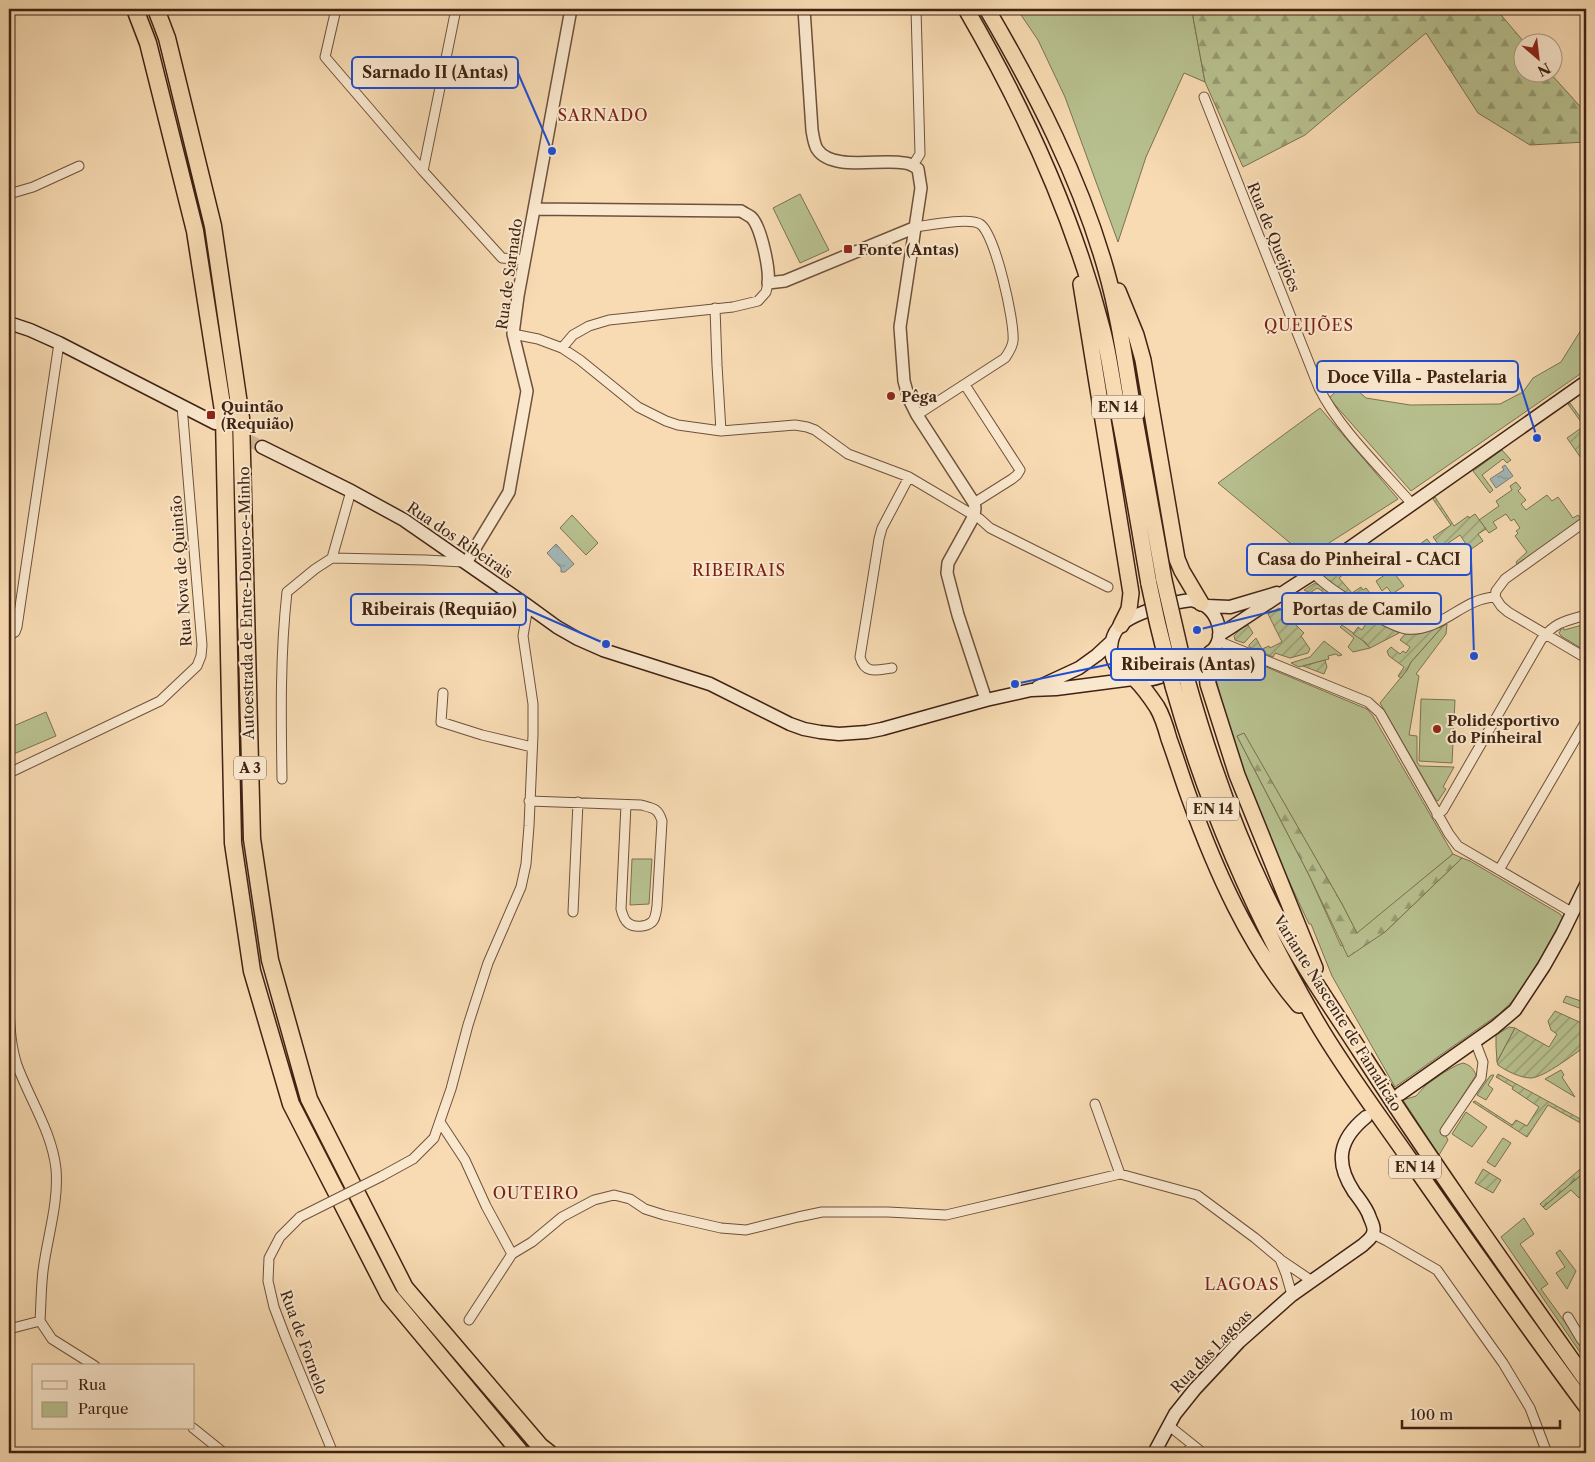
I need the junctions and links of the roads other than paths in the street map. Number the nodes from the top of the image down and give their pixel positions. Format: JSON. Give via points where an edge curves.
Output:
{"nodes":[{"id":1,"x":135,"y":9,"type":"edge"},
{"id":2,"x":156,"y":9,"type":"edge"},
{"id":3,"x":336,"y":9,"type":"edge"},
{"id":4,"x":456,"y":9,"type":"edge"},
{"id":5,"x":571,"y":9,"type":"edge"},
{"id":6,"x":804,"y":9,"type":"edge"},
{"id":7,"x":916,"y":9,"type":"edge"},
{"id":8,"x":966,"y":9,"type":"edge"},
{"id":9,"x":987,"y":9,"type":"edge"},
{"id":10,"x":1204,"y":97,"type":"dead end"},
{"id":11,"x":79,"y":166,"type":"dead end"},
{"id":12,"x":912,"y":166,"type":"junction"},
{"id":13,"x":423,"y":171,"type":"junction"},
{"id":14,"x":9,"y":194,"type":"edge"},
{"id":15,"x":534,"y":209,"type":"junction"},
{"id":16,"x":916,"y":227,"type":"junction"},
{"id":17,"x":1072,"y":233,"type":"junction"},
{"id":18,"x":523,"y":260,"type":"junction"},
{"id":19,"x":1107,"y":272,"type":"junction"},
{"id":20,"x":768,"y":283,"type":"junction"},
{"id":21,"x":715,"y":308,"type":"junction"},
{"id":22,"x":9,"y":322,"type":"edge"},
{"id":23,"x":513,"y":334,"type":"junction"},
{"id":24,"x":59,"y":343,"type":"junction"},
{"id":25,"x":562,"y":348,"type":"junction"},
{"id":26,"x":1586,"y":382,"type":"edge"},
{"id":27,"x":965,"y":384,"type":"junction"},
{"id":28,"x":182,"y":406,"type":"junction"},
{"id":29,"x":917,"y":415,"type":"junction"},
{"id":30,"x":215,"y":423,"type":"tunnel mouth"},
{"id":31,"x":721,"y":431,"type":"junction"},
{"id":32,"x":262,"y":447,"type":"tunnel mouth"},
{"id":33,"x":909,"y":477,"type":"junction"},
{"id":34,"x":351,"y":491,"type":"junction"},
{"id":35,"x":974,"y":503,"type":"junction"},
{"id":36,"x":1412,"y":504,"type":"junction"},
{"id":37,"x":974,"y":516,"type":"junction"},
{"id":38,"x":1586,"y":521,"type":"edge"},
{"id":39,"x":332,"y":558,"type":"junction"},
{"id":40,"x":466,"y":563,"type":"junction"},
{"id":41,"x":1314,"y":573,"type":"junction"},
{"id":42,"x":1156,"y":582,"type":"junction"},
{"id":43,"x":1108,"y":587,"type":"dead end"},
{"id":44,"x":1284,"y":591,"type":"junction"},
{"id":45,"x":1495,"y":597,"type":"junction"},
{"id":46,"x":1204,"y":605,"type":"junction"},
{"id":47,"x":528,"y":606,"type":"junction"},
{"id":48,"x":1586,"y":615,"type":"edge"},
{"id":49,"x":1121,"y":625,"type":"junction"},
{"id":50,"x":1545,"y":634,"type":"junction"},
{"id":51,"x":9,"y":635,"type":"edge"},
{"id":52,"x":1111,"y":642,"type":"junction"},
{"id":53,"x":1216,"y":643,"type":"junction"},
{"id":54,"x":1586,"y":658,"type":"edge"},
{"id":55,"x":892,"y":668,"type":"dead end"},
{"id":56,"x":1135,"y":680,"type":"junction"},
{"id":57,"x":1180,"y":683,"type":"junction"},
{"id":58,"x":1030,"y":690,"type":"junction"},
{"id":59,"x":443,"y":693,"type":"dead end"},
{"id":60,"x":986,"y":700,"type":"junction"},
{"id":61,"x":1586,"y":721,"type":"edge"},
{"id":62,"x":532,"y":747,"type":"junction"},
{"id":63,"x":9,"y":773,"type":"edge"},
{"id":64,"x":282,"y":779,"type":"dead end"},
{"id":65,"x":529,"y":801,"type":"junction"},
{"id":66,"x":578,"y":802,"type":"junction"},
{"id":67,"x":626,"y":804,"type":"junction"},
{"id":68,"x":1437,"y":814,"type":"junction"},
{"id":69,"x":1500,"y":870,"type":"junction"},
{"id":70,"x":1586,"y":885,"type":"edge"},
{"id":71,"x":573,"y":912,"type":"dead end"},
{"id":72,"x":1573,"y":914,"type":"junction"},
{"id":73,"x":1328,"y":1002,"type":"junction"},
{"id":74,"x":9,"y":1009,"type":"edge"},
{"id":75,"x":1316,"y":1022,"type":"junction"},
{"id":76,"x":1475,"y":1042,"type":"junction"},
{"id":77,"x":1400,"y":1094,"type":"dead end"},
{"id":78,"x":1095,"y":1104,"type":"dead end"},
{"id":79,"x":1366,"y":1116,"type":"dead end"},
{"id":80,"x":440,"y":1122,"type":"junction"},
{"id":81,"x":1445,"y":1131,"type":"dead end"},
{"id":82,"x":1120,"y":1174,"type":"junction"},
{"id":83,"x":1373,"y":1231,"type":"junction"},
{"id":84,"x":512,"y":1254,"type":"junction"},
{"id":85,"x":1280,"y":1260,"type":"junction"},
{"id":86,"x":1312,"y":1281,"type":"junction"},
{"id":87,"x":1292,"y":1296,"type":"junction"},
{"id":88,"x":1568,"y":1317,"type":"dead end"},
{"id":89,"x":470,"y":1320,"type":"dead end"},
{"id":90,"x":40,"y":1321,"type":"junction"},
{"id":91,"x":9,"y":1329,"type":"edge"},
{"id":92,"x":1586,"y":1345,"type":"edge"},
{"id":93,"x":92,"y":1364,"type":"edge"},
{"id":94,"x":1586,"y":1380,"type":"edge"},
{"id":95,"x":1586,"y":1406,"type":"edge"},
{"id":96,"x":1168,"y":1425,"type":"junction"},
{"id":97,"x":195,"y":1430,"type":"edge"},
{"id":98,"x":1193,"y":1445,"type":"junction"},
{"id":99,"x":224,"y":1453,"type":"edge"},
{"id":100,"x":333,"y":1453,"type":"edge"},
{"id":101,"x":521,"y":1453,"type":"edge"},
{"id":102,"x":549,"y":1453,"type":"edge"},
{"id":103,"x":1154,"y":1453,"type":"edge"},
{"id":104,"x":1186,"y":1453,"type":"edge"},
{"id":105,"x":1203,"y":1453,"type":"edge"},
{"id":106,"x":1547,"y":1453,"type":"edge"}],
"edges":[{"from":1,"to":101,"type":"highway","name":"Autoestrada de Entre-Douro-e-Minho","number":"A 3","via":[[148,43],[196,231],[224,417],[232,843],[252,971],[292,1104],[389,1295]]},
{"from":2,"to":102,"type":"highway","name":"Autoestrada de Entre-Douro-e-Minho","number":"A 3","via":[[167,38],[213,226],[241,418],[252,840],[270,960],[309,1099],[406,1288]]},
{"from":3,"to":13,"type":"street","via":[[325,57]]},
{"from":4,"to":13,"type":"street"},
{"from":5,"to":15,"type":"street","name":"Rua de Sarnado"},
{"from":6,"to":12,"type":"street","via":[[812,130],[817,148],[830,159],[904,162]]},
{"from":7,"to":12,"type":"street","via":[[920,154]]},
{"from":8,"to":17,"type":"highway","name":"Variante Nascente de Famalicão","number":"EN 14","via":[[1028,126]]},
{"from":9,"to":19,"type":"highway","name":"Variante Nascente de Famalicão","number":"EN 14","via":[[1031,87],[1064,157]]},
{"from":10,"to":36,"type":"street","name":"Rua de Queijões","via":[[1326,402]]},
{"from":11,"to":14,"type":"street"},
{"from":12,"to":16,"type":"street","via":[[918,169],[922,188]]},
{"from":13,"to":18,"type":"street","via":[[502,258]]},
{"from":15,"to":18,"type":"street","name":"Rua de Sarnado"},
{"from":15,"to":20,"type":"street","via":[[741,211],[752,218],[758,229]]},
{"from":16,"to":20,"type":"street","via":[[785,281]]},
{"from":16,"to":27,"type":"street","via":[[974,221],[986,231],[999,265],[1007,296],[1012,348],[1005,358]]},
{"from":16,"to":29,"type":"street","via":[[900,327],[904,381]]},
{"from":17,"to":42,"type":"highway","name":"Variante Nascente de Famalicão","number":"EN 14","via":[[1102,330]]},
{"from":17,"to":49,"type":"highway","via":[[1131,592],[1130,609]]},
{"from":18,"to":23,"type":"street","name":"Rua de Sarnado"},
{"from":19,"to":42,"type":"highway","name":"Variante Nascente de Famalicão","number":"EN 14","via":[[1119,328]]},
{"from":19,"to":46,"type":"highway","via":[[1141,348],[1177,559]]},
{"from":20,"to":21,"type":"street","via":[[766,292],[758,301]]},
{"from":21,"to":25,"type":"street","via":[[609,320],[573,335]]},
{"from":21,"to":31,"type":"street"},
{"from":22,"to":24,"type":"main road"},
{"from":23,"to":25,"type":"street"},
{"from":23,"to":40,"type":"street","name":"Rua de Sarnado","via":[[527,391],[508,492]]},
{"from":24,"to":28,"type":"main road"},
{"from":24,"to":51,"type":"street","via":[[17,627]]},
{"from":25,"to":31,"type":"street","via":[[638,407],[672,423]]},
{"from":26,"to":36,"type":"main road"},
{"from":27,"to":29,"type":"street"},
{"from":27,"to":35,"type":"street","via":[[1020,470],[1012,479]]},
{"from":28,"to":30,"type":"main road"},
{"from":28,"to":63,"type":"street","name":"Rua Nova de Quintão","via":[[201,656],[196,666],[160,701]]},
{"from":29,"to":35,"type":"street"},
{"from":31,"to":33,"type":"street","via":[[807,427],[848,454]]},
{"from":32,"to":34,"type":"main road","name":"Rua dos Ribeirais"},
{"from":33,"to":37,"type":"street"},
{"from":33,"to":55,"type":"street","via":[[879,539],[860,657],[866,668]]},
{"from":34,"to":39,"type":"street"},
{"from":34,"to":40,"type":"main road","name":"Rua dos Ribeirais","via":[[404,520]]},
{"from":35,"to":37,"type":"street"},
{"from":36,"to":41,"type":"main road"},
{"from":37,"to":43,"type":"street","via":[[990,528]]},
{"from":37,"to":60,"type":"street","via":[[948,563],[947,573]]},
{"from":38,"to":45,"type":"street","via":[[1505,579]]},
{"from":39,"to":40,"type":"street"},
{"from":39,"to":64,"type":"street","via":[[287,592],[282,635]]},
{"from":40,"to":47,"type":"main road","name":"Rua dos Ribeirais"},
{"from":41,"to":44,"type":"main road"},
{"from":41,"to":45,"type":"street","via":[[1325,584],[1376,616],[1407,629],[1432,625],[1477,600]]},
{"from":42,"to":57,"type":"highway","name":"Variante Nascente de Famalicão","number":"EN 14","bridge":true},
{"from":44,"to":46,"type":"main road","via":[[1230,607]]},
{"from":44,"to":53,"type":"main road"},
{"from":45,"to":50,"type":"street","via":[[1508,612]]},
{"from":46,"to":49,"type":"main road","via":[[1192,600],[1176,602],[1136,616]]},
{"from":46,"to":53,"type":"main road","via":[[1216,617],[1219,627]]},
{"from":47,"to":60,"type":"main road","name":"Rua dos Ribeirais","via":[[587,643],[710,684],[804,729],[839,734],[882,730]]},
{"from":47,"to":62,"type":"street","name":"Rua de Fornelo","via":[[523,636],[533,704]]},
{"from":48,"to":50,"type":"street","via":[[1556,625]]},
{"from":49,"to":52,"type":"main road"},
{"from":50,"to":54,"type":"street"},
{"from":50,"to":68,"type":"street","via":[[1443,810]]},
{"from":52,"to":56,"type":"main road","via":[[1116,668]]},
{"from":52,"to":58,"type":"main road","via":[[1079,668]]},
{"from":53,"to":56,"type":"main road","via":[[1204,659],[1157,678]]},
{"from":53,"to":68,"type":"street","via":[[1368,702],[1380,713]]},
{"from":53,"to":73,"type":"highway","via":[[1208,684],[1237,775]]},
{"from":56,"to":58,"type":"main road"},
{"from":56,"to":75,"type":"highway","via":[[1161,716],[1200,824],[1246,926],[1265,961]]},
{"from":57,"to":73,"type":"highway","name":"Variante Nascente de Famalicão","number":"EN 14","via":[[1241,838],[1279,920]]},
{"from":57,"to":75,"type":"highway","name":"Variante Nascente de Famalicão","number":"EN 14","via":[[1197,765],[1227,845],[1265,927]]},
{"from":58,"to":60,"type":"main road","name":"Rua dos Ribeirais"},
{"from":59,"to":62,"type":"street","via":[[441,722]]},
{"from":61,"to":69,"type":"street"},
{"from":62,"to":65,"type":"street","name":"Rua de Fornelo"},
{"from":65,"to":66,"type":"street"},
{"from":65,"to":80,"type":"street","name":"Rua de Fornelo","via":[[526,864],[520,887],[488,963]]},
{"from":66,"to":67,"type":"street"},
{"from":66,"to":71,"type":"street"},
{"from":67,"to":67,"type":"street","via":[[654,808],[662,821],[656,915],[651,922],[637,927],[628,924],[621,908]]},
{"from":68,"to":69,"type":"street","via":[[1458,846]]},
{"from":69,"to":72,"type":"street"},
{"from":70,"to":72,"type":"main road"},
{"from":72,"to":76,"type":"main road","via":[[1515,1010]]},
{"from":73,"to":94,"type":"highway","name":"Variante Nascente de Famalicão","number":"EN 14","via":[[1457,1196]]},
{"from":74,"to":90,"type":"street","via":[[12,1046],[43,1123],[56,1168]]},
{"from":75,"to":95,"type":"highway","name":"Variante Nascente de Famalicão","number":"EN 14","via":[[1378,1116]]},
{"from":76,"to":77,"type":"main road"},
{"from":76,"to":81,"type":"street","via":[[1483,1062],[1481,1078]]},
{"from":78,"to":82,"type":"street"},
{"from":79,"to":83,"type":"main road","via":[[1356,1124],[1345,1141],[1341,1166],[1345,1178],[1368,1211]]},
{"from":80,"to":84,"type":"street","via":[[464,1160]]},
{"from":80,"to":100,"type":"street","name":"Rua de Fornelo","bridge":true,"via":[[434,1138],[412,1159],[300,1217],[280,1237],[269,1258],[268,1281],[274,1307]]},
{"from":82,"to":84,"type":"street","via":[[946,1215],[822,1212],[746,1230],[721,1228],[664,1215],[614,1195],[594,1200],[562,1217]]},
{"from":82,"to":85,"type":"street","via":[[1198,1195]]},
{"from":83,"to":86,"type":"main road","name":"Rua das Lagoas","via":[[1364,1245]]},
{"from":83,"to":106,"type":"street","via":[[1437,1270],[1503,1363],[1530,1408]]},
{"from":84,"to":89,"type":"street"},
{"from":85,"to":86,"type":"street"},
{"from":85,"to":87,"type":"street"},
{"from":86,"to":87,"type":"main road","name":"Rua das Lagoas"},
{"from":87,"to":96,"type":"main road","name":"Rua das Lagoas","via":[[1239,1342],[1195,1389]]},
{"from":88,"to":92,"type":"street"},
{"from":90,"to":91,"type":"street"},
{"from":90,"to":93,"type":"street","via":[[52,1339]]},
{"from":96,"to":98,"type":"street"},
{"from":96,"to":103,"type":"main road","name":"Rua das Lagoas"},
{"from":97,"to":99,"type":"street"},
{"from":98,"to":104,"type":"street"},
{"from":98,"to":105,"type":"street"}]}
